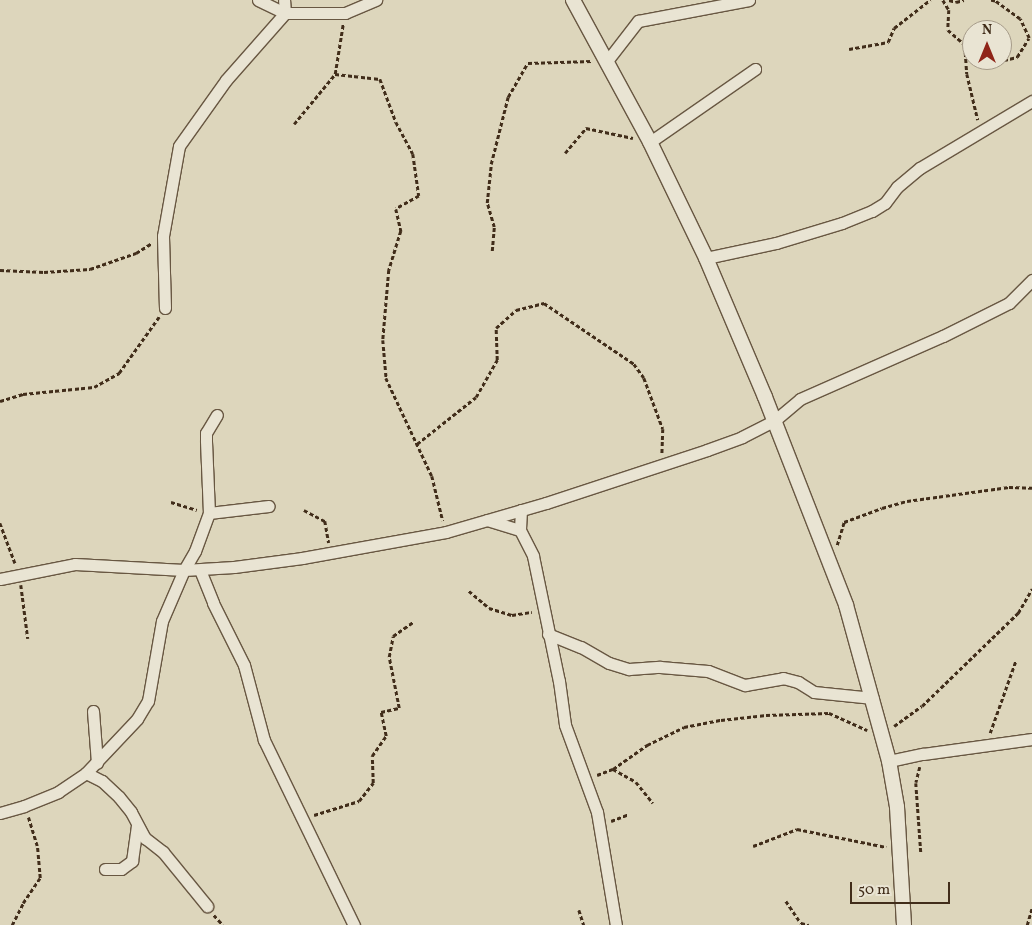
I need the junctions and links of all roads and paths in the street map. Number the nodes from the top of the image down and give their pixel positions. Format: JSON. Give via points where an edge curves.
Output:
{"nodes":[{"id":1,"x":258,"y":0,"type":"edge"},
{"id":2,"x":284,"y":0,"type":"edge"},
{"id":3,"x":376,"y":0,"type":"edge"},
{"id":4,"x":573,"y":0,"type":"edge"},
{"id":5,"x":749,"y":0,"type":"edge"},
{"id":6,"x":930,"y":0,"type":"edge"},
{"id":7,"x":943,"y":0,"type":"edge"},
{"id":8,"x":949,"y":0,"type":"edge"},
{"id":9,"x":964,"y":0,"type":"edge"},
{"id":10,"x":990,"y":0,"type":"edge"},
{"id":11,"x":285,"y":13,"type":"junction"},
{"id":12,"x":345,"y":13,"type":"junction"},
{"id":13,"x":962,"y":43,"type":"edge"},
{"id":14,"x":849,"y":50,"type":"dead end"},
{"id":15,"x":1012,"y":58,"type":"edge"},
{"id":16,"x":607,"y":61,"type":"junction"},
{"id":17,"x":755,"y":69,"type":"dead end"},
{"id":18,"x":967,"y":70,"type":"edge"},
{"id":19,"x":336,"y":74,"type":"junction"},
{"id":20,"x":1032,"y":101,"type":"edge"},
{"id":21,"x":294,"y":124,"type":"dead end"},
{"id":22,"x":981,"y":131,"type":"junction"},
{"id":23,"x":650,"y":142,"type":"junction"},
{"id":24,"x":566,"y":153,"type":"dead end"},
{"id":25,"x":164,"y":236,"type":"junction"},
{"id":26,"x":492,"y":252,"type":"dead end"},
{"id":27,"x":706,"y":258,"type":"junction"},
{"id":28,"x":0,"y":270,"type":"edge"},
{"id":29,"x":1032,"y":280,"type":"edge"},
{"id":30,"x":165,"y":308,"type":"joint"},
{"id":31,"x":0,"y":401,"type":"edge"},
{"id":32,"x":217,"y":415,"type":"dead end"},
{"id":33,"x":774,"y":421,"type":"junction"},
{"id":34,"x":416,"y":444,"type":"junction"},
{"id":35,"x":662,"y":464,"type":"junction"},
{"id":36,"x":1032,"y":488,"type":"edge"},
{"id":37,"x":170,"y":502,"type":"dead end"},
{"id":38,"x":269,"y":506,"type":"dead end"},
{"id":39,"x":304,"y":510,"type":"dead end"},
{"id":40,"x":521,"y":510,"type":"junction"},
{"id":41,"x":208,"y":513,"type":"junction"},
{"id":42,"x":487,"y":520,"type":"junction"},
{"id":43,"x":520,"y":530,"type":"junction"},
{"id":44,"x":446,"y":532,"type":"junction"},
{"id":45,"x":330,"y":547,"type":"dead end"},
{"id":46,"x":195,"y":551,"type":"junction"},
{"id":47,"x":831,"y":564,"type":"junction"},
{"id":48,"x":203,"y":569,"type":"junction"},
{"id":49,"x":184,"y":570,"type":"junction"},
{"id":50,"x":0,"y":579,"type":"edge"},
{"id":51,"x":1032,"y":589,"type":"edge"},
{"id":52,"x":469,"y":591,"type":"dead end"},
{"id":53,"x":543,"y":611,"type":"junction"},
{"id":54,"x":413,"y":622,"type":"dead end"},
{"id":55,"x":548,"y":634,"type":"junction"},
{"id":56,"x":1016,"y":660,"type":"dead end"},
{"id":57,"x":873,"y":698,"type":"junction"},
{"id":58,"x":93,"y":711,"type":"dead end"},
{"id":59,"x":883,"y":737,"type":"junction"},
{"id":60,"x":1032,"y":739,"type":"edge"},
{"id":61,"x":984,"y":746,"type":"junction"},
{"id":62,"x":923,"y":754,"type":"junction"},
{"id":63,"x":889,"y":762,"type":"junction"},
{"id":64,"x":97,"y":763,"type":"junction"},
{"id":65,"x":613,"y":768,"type":"junction"},
{"id":66,"x":86,"y":773,"type":"junction"},
{"id":67,"x":586,"y":779,"type":"junction"},
{"id":68,"x":653,"y":802,"type":"dead end"},
{"id":69,"x":24,"y":806,"type":"junction"},
{"id":70,"x":0,"y":813,"type":"edge"},
{"id":71,"x":629,"y":814,"type":"dead end"},
{"id":72,"x":301,"y":819,"type":"junction"},
{"id":73,"x":137,"y":826,"type":"junction"},
{"id":74,"x":598,"y":826,"type":"junction"},
{"id":75,"x":753,"y":846,"type":"dead end"},
{"id":76,"x":900,"y":850,"type":"junction"},
{"id":77,"x":921,"y":853,"type":"dead end"},
{"id":78,"x":105,"y":869,"type":"dead end"},
{"id":79,"x":786,"y":901,"type":"dead end"},
{"id":80,"x":207,"y":906,"type":"dead end"},
{"id":81,"x":1032,"y":907,"type":"edge"},
{"id":82,"x":578,"y":910,"type":"dead end"},
{"id":83,"x":12,"y":925,"type":"edge"},
{"id":84,"x":354,"y":925,"type":"edge"},
{"id":85,"x":584,"y":925,"type":"edge"},
{"id":86,"x":616,"y":925,"type":"edge"},
{"id":87,"x":809,"y":925,"type":"edge"},
{"id":88,"x":904,"y":925,"type":"edge"},
{"id":89,"x":1027,"y":925,"type":"edge"}],
"edges":[{"from":1,"to":11,"type":"street"},
{"from":2,"to":11,"type":"street"},
{"from":3,"to":12,"type":"street"},
{"from":4,"to":16,"type":"street"},
{"from":5,"to":16,"type":"street","via":[[638,21]]},
{"from":6,"to":14,"type":"path","via":[[894,28],[888,42]]},
{"from":7,"to":13,"type":"path","via":[[949,10],[948,30]]},
{"from":8,"to":9,"type":"path"},
{"from":10,"to":15,"type":"path","via":[[1020,20],[1029,38],[1017,57]]},
{"from":11,"to":12,"type":"street"},
{"from":11,"to":25,"type":"street","via":[[226,80],[179,146]]},
{"from":12,"to":19,"type":"path"},
{"from":16,"to":23,"type":"street"},
{"from":16,"to":26,"type":"path","via":[[528,63],[508,97],[491,164],[487,203],[494,227]]},
{"from":17,"to":23,"type":"street"},
{"from":18,"to":22,"type":"path"},
{"from":19,"to":21,"type":"path"},
{"from":19,"to":34,"type":"path","via":[[380,79],[412,154],[419,196],[396,209],[401,230],[389,270],[382,340],[386,378]]},
{"from":20,"to":22,"type":"street"},
{"from":22,"to":27,"type":"street","via":[[920,168],[897,187],[885,203],[872,211],[776,243]]},
{"from":23,"to":24,"type":"path","via":[[586,128]]},
{"from":23,"to":27,"type":"street"},
{"from":25,"to":28,"type":"path","via":[[136,253],[90,269]]},
{"from":25,"to":30,"type":"street"},
{"from":27,"to":33,"type":"street"},
{"from":29,"to":33,"type":"street","via":[[1008,303],[943,336],[800,398]]},
{"from":30,"to":31,"type":"path","via":[[119,373],[94,387],[23,394]]},
{"from":32,"to":41,"type":"street","via":[[206,432]]},
{"from":33,"to":35,"type":"street","via":[[742,437]]},
{"from":33,"to":47,"type":"street"},
{"from":34,"to":35,"type":"path","via":[[476,397],[497,360],[496,328],[516,310],[544,303],[634,364],[644,378],[663,429]]},
{"from":34,"to":44,"type":"path","via":[[432,476]]},
{"from":35,"to":40,"type":"street"},
{"from":36,"to":47,"type":"path","via":[[907,501],[844,522]]},
{"from":37,"to":41,"type":"path"},
{"from":38,"to":41,"type":"street"},
{"from":39,"to":45,"type":"path","via":[[325,521]]},
{"from":40,"to":42,"type":"street"},
{"from":40,"to":43,"type":"street"},
{"from":41,"to":46,"type":"street"},
{"from":42,"to":43,"type":"street"},
{"from":42,"to":44,"type":"street"},
{"from":43,"to":53,"type":"street","via":[[533,556]]},
{"from":44,"to":48,"type":"street","via":[[302,558]]},
{"from":46,"to":48,"type":"street"},
{"from":46,"to":49,"type":"street"},
{"from":47,"to":57,"type":"street"},
{"from":48,"to":49,"type":"street"},
{"from":48,"to":72,"type":"street","via":[[213,602],[244,664],[264,740]]},
{"from":49,"to":50,"type":"street","via":[[75,564]]},
{"from":49,"to":64,"type":"street","via":[[162,622],[148,701],[125,733]]},
{"from":51,"to":59,"type":"path","via":[[1018,613],[922,706]]},
{"from":52,"to":53,"type":"path","via":[[489,608],[512,615]]},
{"from":53,"to":55,"type":"street"},
{"from":54,"to":72,"type":"path","via":[[392,636],[389,657],[399,708],[381,712],[386,736],[372,756],[373,783],[359,801]]},
{"from":55,"to":57,"type":"street","via":[[628,669],[708,670],[745,685],[783,678],[798,682],[814,692]]},
{"from":55,"to":67,"type":"street","via":[[565,725]]},
{"from":56,"to":61,"type":"path"},
{"from":57,"to":59,"type":"street"},
{"from":58,"to":64,"type":"street"},
{"from":59,"to":63,"type":"street"},
{"from":59,"to":65,"type":"path","via":[[829,713],[766,715],[684,727],[647,745]]},
{"from":60,"to":61,"type":"street"},
{"from":61,"to":62,"type":"street"},
{"from":62,"to":63,"type":"street"},
{"from":62,"to":77,"type":"path","via":[[916,783]]},
{"from":63,"to":76,"type":"street"},
{"from":64,"to":66,"type":"street"},
{"from":65,"to":67,"type":"path"},
{"from":65,"to":68,"type":"path","via":[[636,782]]},
{"from":66,"to":69,"type":"street","via":[[58,792]]},
{"from":66,"to":73,"type":"street","via":[[102,781],[119,797]]},
{"from":67,"to":74,"type":"street"},
{"from":69,"to":70,"type":"street"},
{"from":69,"to":83,"type":"path","via":[[37,846],[40,878]]},
{"from":71,"to":74,"type":"path"},
{"from":72,"to":84,"type":"street"},
{"from":73,"to":78,"type":"street","via":[[132,862],[121,869]]},
{"from":73,"to":80,"type":"street"},
{"from":74,"to":86,"type":"street"},
{"from":75,"to":76,"type":"path","via":[[797,829]]},
{"from":76,"to":88,"type":"street"},
{"from":79,"to":87,"type":"path","via":[[801,923]]},
{"from":81,"to":89,"type":"path"},
{"from":82,"to":85,"type":"path"}]}
